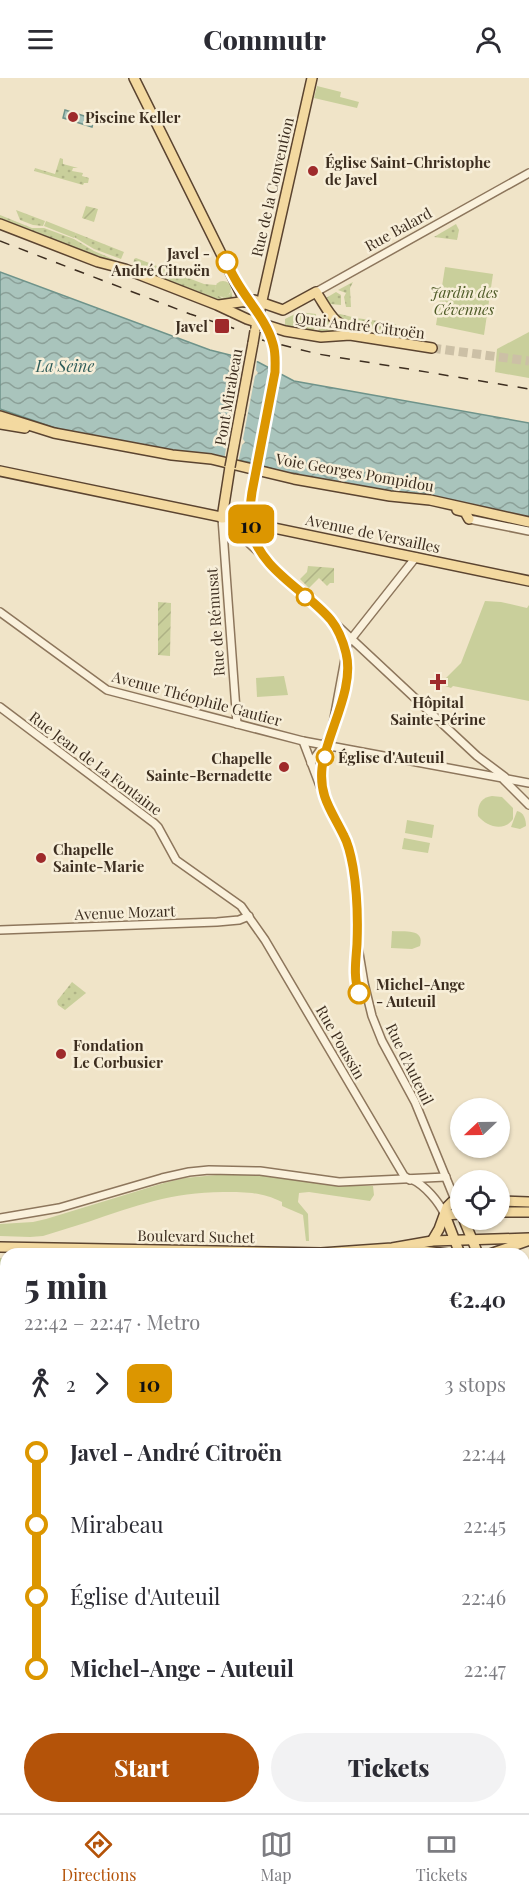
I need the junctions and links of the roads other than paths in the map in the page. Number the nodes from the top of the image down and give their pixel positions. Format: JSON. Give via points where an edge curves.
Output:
{"nodes":[{"id":1,"x":134,"y":78,"type":"edge"},
{"id":2,"x":312,"y":78,"type":"edge"},
{"id":3,"x":529,"y":173,"type":"edge"},
{"id":4,"x":0,"y":224,"type":"edge"},
{"id":5,"x":316,"y":292,"type":"junction"},
{"id":6,"x":245,"y":302,"type":"junction"},
{"id":7,"x":262,"y":302,"type":"junction"},
{"id":8,"x":217,"y":305,"type":"junction"},
{"id":9,"x":243,"y":317,"type":"junction"},
{"id":10,"x":256,"y":327,"type":"junction"},
{"id":11,"x":0,"y":416,"type":"edge"},
{"id":12,"x":0,"y":424,"type":"edge"},
{"id":13,"x":54,"y":433,"type":"junction"},
{"id":14,"x":0,"y":471,"type":"edge"},
{"id":15,"x":402,"y":497,"type":"junction"},
{"id":16,"x":222,"y":518,"type":"junction"},
{"id":17,"x":469,"y":519,"type":"joint"},
{"id":18,"x":529,"y":522,"type":"edge"},
{"id":19,"x":529,"y":531,"type":"edge"},
{"id":20,"x":416,"y":557,"type":"junction"},
{"id":21,"x":529,"y":581,"type":"edge"},
{"id":22,"x":0,"y":612,"type":"edge"},
{"id":23,"x":351,"y":639,"type":"junction"},
{"id":24,"x":0,"y":707,"type":"edge"},
{"id":25,"x":237,"y":724,"type":"junction"},
{"id":26,"x":303,"y":741,"type":"junction"},
{"id":27,"x":323,"y":744,"type":"junction"},
{"id":28,"x":311,"y":763,"type":"junction"},
{"id":29,"x":485,"y":765,"type":"junction"},
{"id":30,"x":484,"y":775,"type":"junction"},
{"id":31,"x":499,"y":778,"type":"junction"},
{"id":32,"x":511,"y":780,"type":"junction"},
{"id":33,"x":529,"y":783,"type":"edge"},
{"id":34,"x":529,"y":805,"type":"edge"},
{"id":35,"x":249,"y":916,"type":"junction"},
{"id":36,"x":0,"y":930,"type":"edge"},
{"id":37,"x":411,"y":1179,"type":"junction"},
{"id":38,"x":446,"y":1179,"type":"junction"},
{"id":39,"x":450,"y":1186,"type":"edge"},
{"id":40,"x":427,"y":1191,"type":"junction"},
{"id":41,"x":510,"y":1201,"type":"edge"},
{"id":42,"x":529,"y":1202,"type":"edge"},
{"id":43,"x":450,"y":1205,"type":"edge"},
{"id":44,"x":510,"y":1212,"type":"edge"},
{"id":45,"x":529,"y":1212,"type":"edge"},
{"id":46,"x":450,"y":1214,"type":"edge"},
{"id":47,"x":445,"y":1215,"type":"junction"},
{"id":48,"x":0,"y":1218,"type":"edge"},
{"id":49,"x":468,"y":1230,"type":"edge"},
{"id":50,"x":472,"y":1239,"type":"junction"},
{"id":51,"x":529,"y":1239,"type":"edge"},
{"id":52,"x":450,"y":1240,"type":"junction"},
{"id":53,"x":432,"y":1241,"type":"junction"},
{"id":54,"x":0,"y":1247,"type":"edge"},
{"id":55,"x":54,"y":1248,"type":"edge"},
{"id":56,"x":392,"y":1248,"type":"edge"},
{"id":57,"x":426,"y":1248,"type":"edge"},
{"id":58,"x":456,"y":1248,"type":"edge"},
{"id":59,"x":476,"y":1248,"type":"edge"},
{"id":60,"x":512,"y":1248,"type":"edge"}],
"edges":[{"from":1,"to":6,"type":"main road"},
{"from":2,"to":7,"type":"main road","name":"Rue de la Convention"},
{"from":3,"to":5,"type":"street","name":"Rue Balard"},
{"from":4,"to":8,"type":"main road","name":"Quai André Citroën"},
{"from":5,"to":7,"type":"main road","name":"Rue Balard","via":[[287,308]]},
{"from":5,"to":10,"type":"main road","name":"Quai André Citroën","via":[[334,319],[346,328],[432,345],[350,336],[315,337]]},
{"from":6,"to":7,"type":"main road","name":"Quai André Citroën"},
{"from":6,"to":8,"type":"main road","name":"Quai André Citroën"},
{"from":6,"to":9,"type":"main road"},
{"from":7,"to":10,"type":"main road","name":"Rue de la Convention"},
{"from":8,"to":9,"type":"main road","name":"Quai André Citroën"},
{"from":9,"to":10,"type":"main road","name":"Quai André Citroën"},
{"from":10,"to":16,"type":"main road","name":"Pont Mirabeau","bridge":true},
{"from":11,"to":13,"type":"main road","name":"Voie Georges Pompidou"},
{"from":12,"to":13,"type":"main road"},
{"from":13,"to":15,"type":"main road","name":"Voie Georges Pompidou"},
{"from":14,"to":16,"type":"main road","name":"Avenue de Versailles"},
{"from":15,"to":17,"type":"main road","via":[[465,512]]},
{"from":15,"to":18,"type":"main road","name":"Voie Georges Pompidou"},
{"from":16,"to":20,"type":"main road","name":"Avenue de Versailles"},
{"from":16,"to":23,"type":"street"},
{"from":16,"to":25,"type":"street","name":"Rue de Rémusat"},
{"from":17,"to":19,"type":"street"},
{"from":20,"to":21,"type":"main road","name":"Avenue de Versailles"},
{"from":20,"to":23,"type":"street"},
{"from":22,"to":25,"type":"street","name":"Avenue Théophile Gautier","via":[[107,690]]},
{"from":23,"to":27,"type":"street","via":[[331,735]]},
{"from":23,"to":29,"type":"street"},
{"from":24,"to":35,"type":"street","name":"Rue Jean de La Fontaine","via":[[154,823],[176,860],[241,906]]},
{"from":25,"to":26,"type":"street","name":"Avenue Théophile Gautier"},
{"from":26,"to":27,"type":"street","name":"Avenue Théophile Gautier"},
{"from":26,"to":28,"type":"street","name":"Rue d'Auteuil"},
{"from":27,"to":28,"type":"street"},
{"from":27,"to":30,"type":"street","name":"Avenue Théophile Gautier"},
{"from":28,"to":38,"type":"street","name":"Rue d'Auteuil","via":[[351,852],[357,942],[372,1016],[415,1102]]},
{"from":29,"to":30,"type":"street","via":[[490,773]]},
{"from":29,"to":32,"type":"street"},
{"from":30,"to":31,"type":"street","name":"Avenue Théophile Gautier"},
{"from":31,"to":32,"type":"street","name":"Avenue Théophile Gautier"},
{"from":31,"to":34,"type":"street"},
{"from":32,"to":33,"type":"street","name":"Avenue Théophile Gautier"},
{"from":35,"to":36,"type":"street","name":"Avenue Mozart","via":[[217,922]]},
{"from":35,"to":37,"type":"street","name":"Rue Poussin","via":[[402,1173]]},
{"from":37,"to":38,"type":"street"},
{"from":37,"to":40,"type":"street","name":"Rue Poussin"},
{"from":37,"to":48,"type":"street","via":[[339,1182],[261,1171],[209,1170],[162,1178],[54,1209]]},
{"from":38,"to":39,"type":"street","name":"Rue d'Auteuil"},
{"from":38,"to":40,"type":"street","via":[[429,1183]]},
{"from":40,"to":47,"type":"street","name":"Rue Poussin"},
{"from":41,"to":42,"type":"main road"},
{"from":43,"to":47,"type":"main road"},
{"from":44,"to":45,"type":"main road"},
{"from":46,"to":47,"type":"main road"},
{"from":47,"to":52,"type":"main road"},
{"from":47,"to":53,"type":"main road"},
{"from":49,"to":50,"type":"main road"},
{"from":50,"to":51,"type":"main road","name":"Boulevard Suchet"},
{"from":50,"to":52,"type":"main road","name":"Boulevard Suchet"},
{"from":50,"to":59,"type":"main road"},
{"from":51,"to":60,"type":"main road"},
{"from":52,"to":53,"type":"main road","name":"Boulevard Suchet"},
{"from":52,"to":57,"type":"main road"},
{"from":52,"to":58,"type":"main road"},
{"from":53,"to":56,"type":"main road","name":"Boulevard Suchet"},
{"from":54,"to":55,"type":"main road","name":"Boulevard Suchet"}]}
